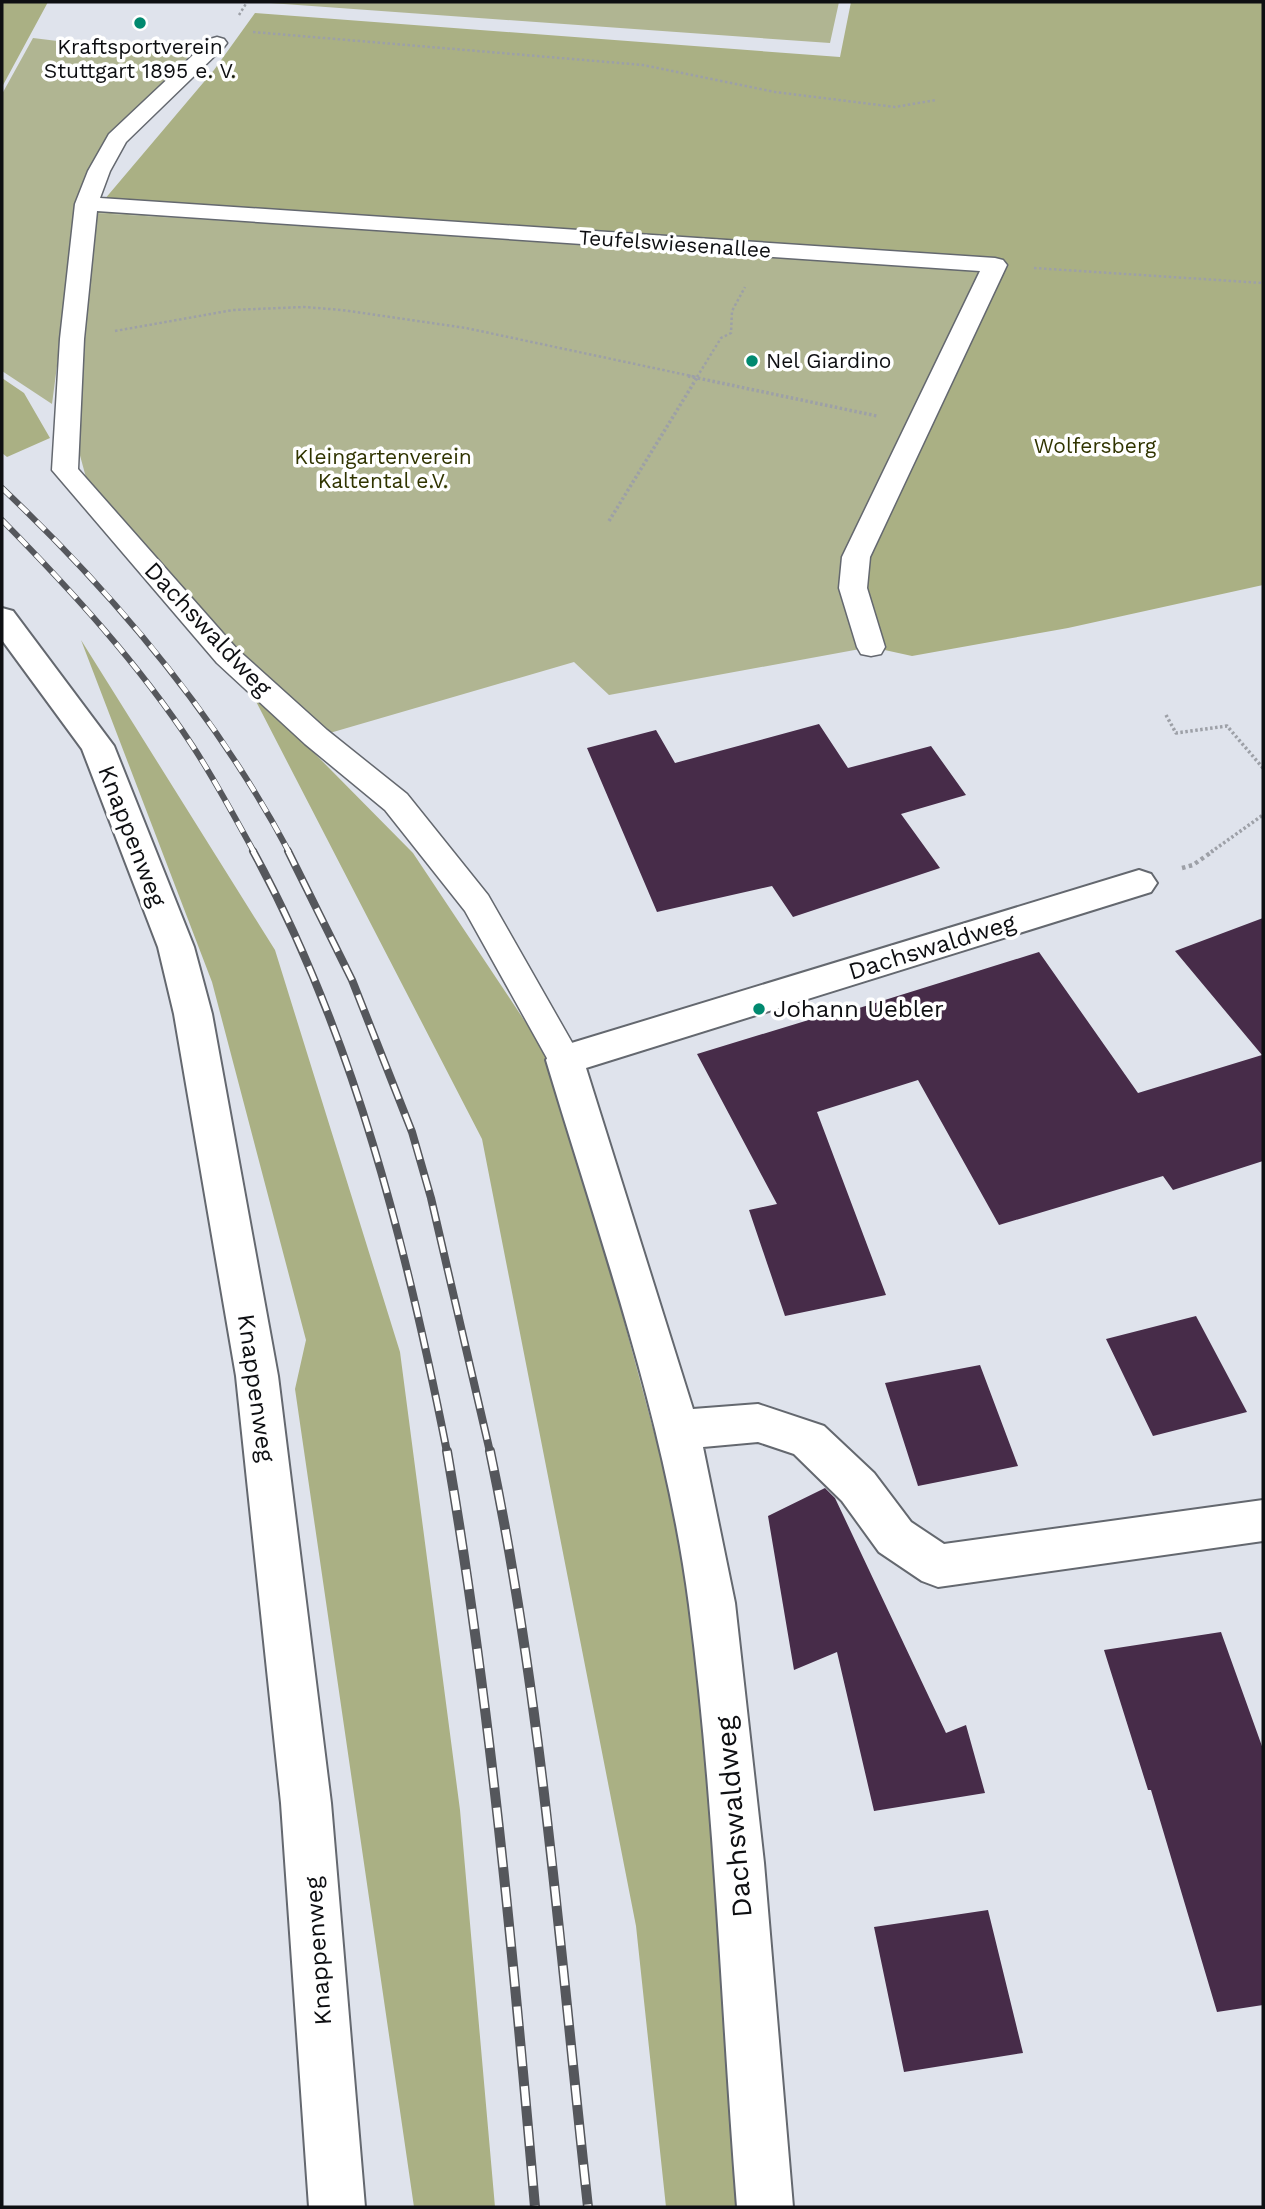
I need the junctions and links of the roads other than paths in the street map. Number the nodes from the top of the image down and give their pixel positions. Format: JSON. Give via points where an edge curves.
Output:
{"nodes":[{"id":1,"x":217,"y":44,"type":"road end"},
{"id":2,"x":86,"y":204,"type":"junction"},
{"id":3,"x":2,"y":618,"type":"edge"},
{"id":4,"x":871,"y":647,"type":"dead end"},
{"id":5,"x":1139,"y":883,"type":"road end"},
{"id":6,"x":565,"y":1059,"type":"junction"},
{"id":7,"x":678,"y":1430,"type":"junction"},
{"id":8,"x":1263,"y":1520,"type":"edge"},
{"id":9,"x":337,"y":2207,"type":"edge"},
{"id":10,"x":765,"y":2207,"type":"edge"}],
"edges":[{"from":1,"to":2,"type":"lane","name":"Dachswaldweg","via":[[117,139]]},
{"from":2,"to":4,"type":"lane","name":"Teufelswiesenallee","via":[[995,265],[856,557],[853,588]]},
{"from":2,"to":6,"type":"lane","name":"Dachswaldweg","via":[[65,470],[227,656],[396,802],[477,903]]},
{"from":3,"to":9,"type":"street","name":"Knappenweg","via":[[97,746],[176,947],[194,1014],[258,1390],[306,1803]]},
{"from":5,"to":6,"type":"street","name":"Dachswaldweg"},
{"from":6,"to":7,"type":"street","name":"Dachswaldweg"},
{"from":7,"to":8,"type":"street","via":[[758,1423],[808,1440],[858,1487],[895,1537],[938,1566]]},
{"from":7,"to":10,"type":"street","name":"Dachswaldweg","via":[[712,1603],[739,1863]]}]}
